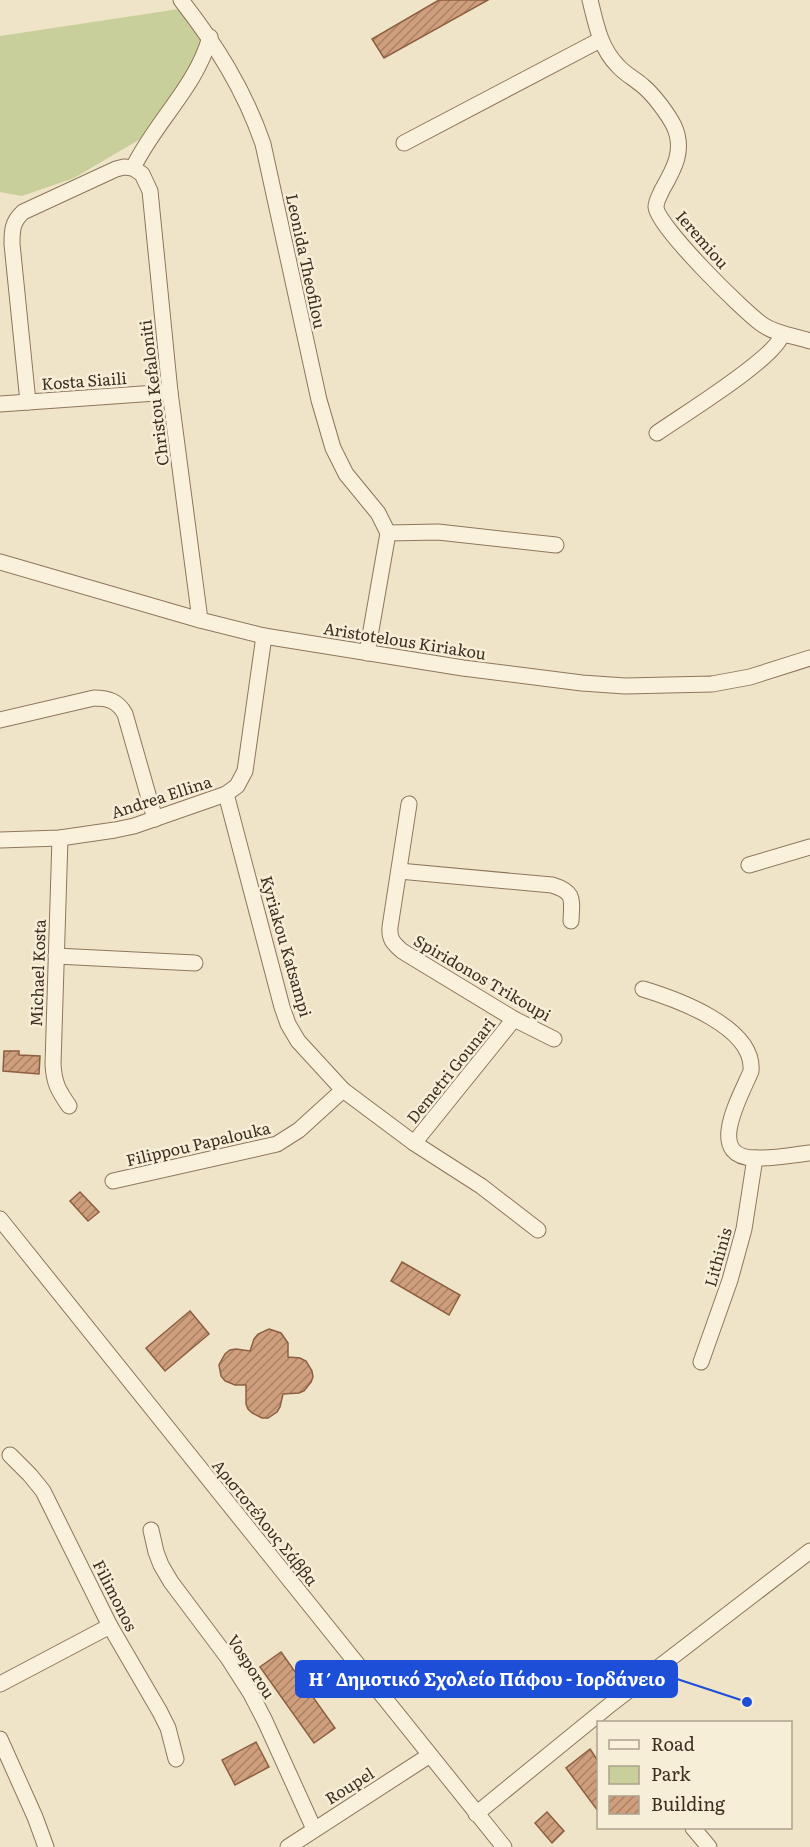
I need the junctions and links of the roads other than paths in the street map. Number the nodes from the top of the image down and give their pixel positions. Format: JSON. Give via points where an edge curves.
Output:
{"nodes":[{"id":1,"x":180,"y":0,"type":"edge"},
{"id":2,"x":590,"y":0,"type":"edge"},
{"id":3,"x":210,"y":37,"type":"junction"},
{"id":4,"x":600,"y":40,"type":"junction"},
{"id":5,"x":404,"y":144,"type":"dead end"},
{"id":6,"x":133,"y":168,"type":"junction"},
{"id":7,"x":6,"y":243,"type":"edge"},
{"id":8,"x":782,"y":334,"type":"junction"},
{"id":9,"x":810,"y":341,"type":"edge"},
{"id":10,"x":170,"y":393,"type":"junction"},
{"id":11,"x":28,"y":402,"type":"junction"},
{"id":12,"x":0,"y":404,"type":"edge"},
{"id":13,"x":657,"y":433,"type":"dead end"},
{"id":14,"x":388,"y":533,"type":"junction"},
{"id":15,"x":556,"y":545,"type":"dead end"},
{"id":16,"x":0,"y":562,"type":"edge"},
{"id":17,"x":200,"y":620,"type":"junction"},
{"id":18,"x":264,"y":636,"type":"junction"},
{"id":19,"x":367,"y":653,"type":"junction"},
{"id":20,"x":810,"y":658,"type":"edge"},
{"id":21,"x":0,"y":720,"type":"edge"},
{"id":22,"x":226,"y":794,"type":"junction"},
{"id":23,"x":409,"y":804,"type":"dead end"},
{"id":24,"x":154,"y":819,"type":"junction"},
{"id":25,"x":60,"y":838,"type":"junction"},
{"id":26,"x":0,"y":840,"type":"edge"},
{"id":27,"x":810,"y":847,"type":"edge"},
{"id":28,"x":749,"y":865,"type":"dead end"},
{"id":29,"x":399,"y":871,"type":"junction"},
{"id":30,"x":571,"y":921,"type":"dead end"},
{"id":31,"x":56,"y":956,"type":"junction"},
{"id":32,"x":195,"y":963,"type":"dead end"},
{"id":33,"x":643,"y":989,"type":"dead end"},
{"id":34,"x":514,"y":1019,"type":"junction"},
{"id":35,"x":554,"y":1039,"type":"dead end"},
{"id":36,"x":343,"y":1090,"type":"junction"},
{"id":37,"x":69,"y":1106,"type":"dead end"},
{"id":38,"x":414,"y":1143,"type":"junction"},
{"id":39,"x":810,"y":1153,"type":"edge"},
{"id":40,"x":755,"y":1158,"type":"junction"},
{"id":41,"x":113,"y":1180,"type":"dead end"},
{"id":42,"x":0,"y":1219,"type":"edge"},
{"id":43,"x":538,"y":1230,"type":"dead end"},
{"id":44,"x":701,"y":1362,"type":"dead end"},
{"id":45,"x":10,"y":1455,"type":"dead end"},
{"id":46,"x":151,"y":1530,"type":"dead end"},
{"id":47,"x":810,"y":1551,"type":"edge"},
{"id":48,"x":110,"y":1626,"type":"junction"},
{"id":49,"x":0,"y":1684,"type":"edge"},
{"id":50,"x":0,"y":1739,"type":"edge"},
{"id":51,"x":430,"y":1755,"type":"junction"},
{"id":52,"x":176,"y":1759,"type":"dead end"},
{"id":53,"x":477,"y":1814,"type":"junction"},
{"id":54,"x":314,"y":1829,"type":"junction"},
{"id":55,"x":695,"y":1829,"type":"edge"},
{"id":56,"x":293,"y":1846,"type":"edge"},
{"id":57,"x":46,"y":1847,"type":"edge"},
{"id":58,"x":504,"y":1847,"type":"edge"},
{"id":59,"x":710,"y":1847,"type":"edge"}],
"edges":[{"from":1,"to":3,"type":"street","name":"Leonida Theofilou"},
{"from":2,"to":4,"type":"street","name":"Ieremiou"},
{"from":3,"to":6,"type":"street","via":[[190,82]]},
{"from":3,"to":14,"type":"street","name":"Leonida Theofilou","via":[[242,93],[263,144],[333,448],[346,474],[378,513]]},
{"from":4,"to":5,"type":"street"},
{"from":4,"to":8,"type":"street","name":"Ieremiou","via":[[619,68],[648,90],[674,126],[678,157],[657,200],[658,215],[723,290],[761,324]]},
{"from":6,"to":7,"type":"street","via":[[116,168],[23,212]]},
{"from":6,"to":10,"type":"street","name":"Christou Kefaloniti","via":[[142,174],[150,191]]},
{"from":7,"to":11,"type":"street"},
{"from":8,"to":9,"type":"street","name":"Ieremiou"},
{"from":8,"to":13,"type":"street","via":[[761,361]]},
{"from":10,"to":11,"type":"street","name":"Kosta Siaili"},
{"from":10,"to":17,"type":"street","name":"Christou Kefaloniti"},
{"from":11,"to":12,"type":"street","name":"Kosta Siaili"},
{"from":14,"to":15,"type":"street","via":[[438,532]]},
{"from":14,"to":19,"type":"street"},
{"from":16,"to":17,"type":"street","name":"Aristotelous Kiriakou"},
{"from":17,"to":18,"type":"street","name":"Aristotelous Kiriakou"},
{"from":18,"to":19,"type":"street","name":"Aristotelous Kiriakou"},
{"from":18,"to":22,"type":"street","via":[[245,771],[237,786]]},
{"from":19,"to":20,"type":"street","name":"Aristotelous Kiriakou","via":[[570,682],[625,686],[712,684]]},
{"from":21,"to":24,"type":"street","via":[[94,698],[115,702],[126,714]]},
{"from":22,"to":24,"type":"street","name":"Andrea Ellina"},
{"from":22,"to":36,"type":"street","name":"Kyriakou Katsampi","via":[[288,1023],[298,1041]]},
{"from":23,"to":29,"type":"street","name":"Spiridonos Trikoupi"},
{"from":24,"to":25,"type":"street","name":"Andrea Ellina","via":[[115,830]]},
{"from":25,"to":26,"type":"street","name":"Andrea Ellina"},
{"from":25,"to":31,"type":"street","name":"Michael Kosta"},
{"from":27,"to":28,"type":"street"},
{"from":29,"to":30,"type":"street","via":[[552,885],[570,894]]},
{"from":29,"to":34,"type":"street","name":"Spiridonos Trikoupi","via":[[389,936],[393,944]]},
{"from":31,"to":32,"type":"street"},
{"from":31,"to":37,"type":"street","name":"Michael Kosta","via":[[53,1072]]},
{"from":33,"to":40,"type":"street","via":[[699,1010],[720,1022],[745,1047],[752,1071],[728,1136],[733,1151],[745,1158]]},
{"from":34,"to":35,"type":"street","name":"Spiridonos Trikoupi"},
{"from":34,"to":38,"type":"street","name":"Demetri Gounari"},
{"from":36,"to":38,"type":"street","name":"Kyriakou Katsampi"},
{"from":36,"to":41,"type":"street","name":"Filippou Papalouka","via":[[299,1130],[277,1144]]},
{"from":38,"to":43,"type":"street","name":"Kyriakou Katsampi","via":[[481,1186]]},
{"from":39,"to":40,"type":"street"},
{"from":40,"to":44,"type":"street","name":"Lithinis","via":[[744,1229]]},
{"from":42,"to":51,"type":"street","name":"Αριστοτέλους Σάββα"},
{"from":45,"to":48,"type":"street","name":"Filimonos","via":[[43,1491]]},
{"from":46,"to":54,"type":"street","name":"Vosporou","via":[[161,1565],[171,1582],[251,1694]]},
{"from":47,"to":53,"type":"street","via":[[611,1704]]},
{"from":48,"to":49,"type":"street"},
{"from":48,"to":52,"type":"street","name":"Filimonos","via":[[168,1728]]},
{"from":50,"to":57,"type":"street"},
{"from":51,"to":53,"type":"street","name":"Αριστοτέλους Σάββα"},
{"from":51,"to":54,"type":"street","name":"Roupel"},
{"from":53,"to":58,"type":"street","name":"Αριστοτέλους Σάββα"},
{"from":54,"to":56,"type":"street","name":"Roupel"},
{"from":55,"to":59,"type":"street"}]}
